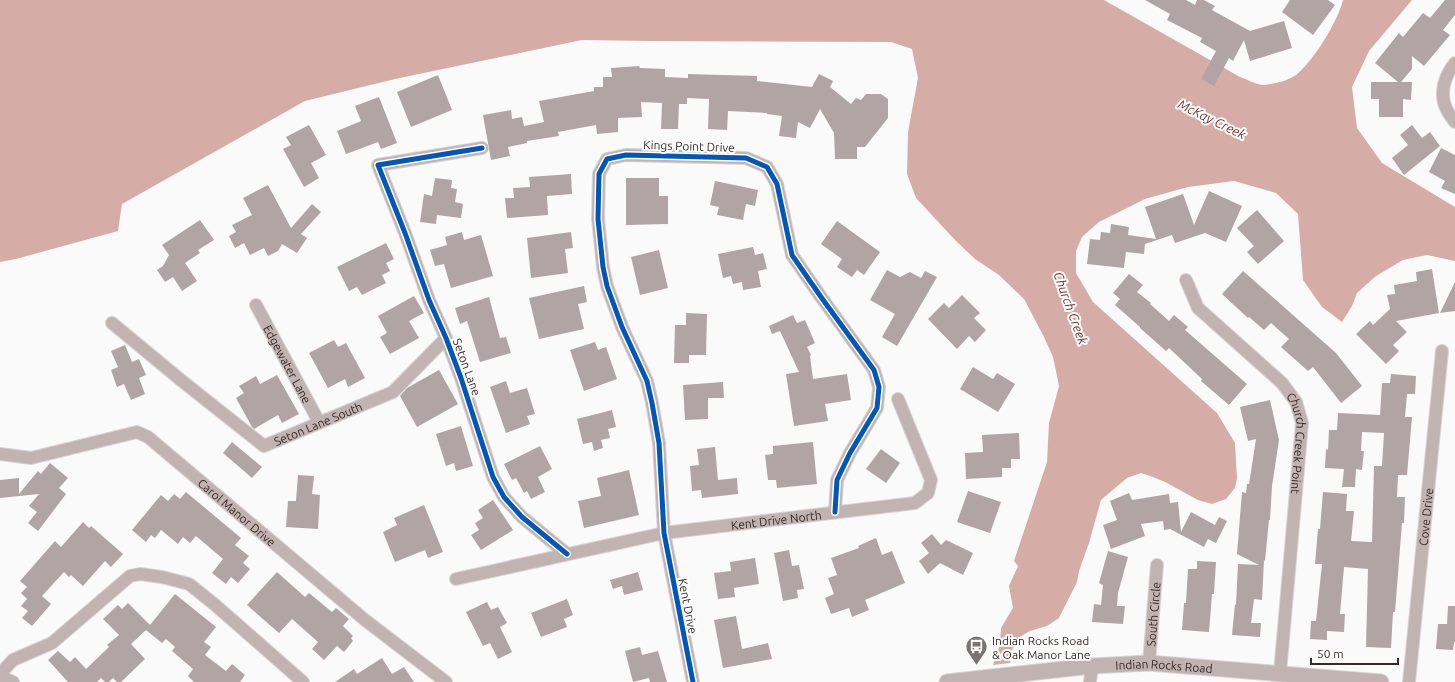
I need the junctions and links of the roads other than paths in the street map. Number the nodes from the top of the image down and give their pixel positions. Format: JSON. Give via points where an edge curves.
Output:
{"nodes":[{"id":1,"x":1455,"y":63,"type":"edge"},
{"id":2,"x":1455,"y":122,"type":"edge"},
{"id":3,"x":482,"y":148,"type":"dead end"},
{"id":4,"x":1186,"y":280,"type":"dead end"},
{"id":5,"x":256,"y":305,"type":"dead end"},
{"id":6,"x":112,"y":323,"type":"dead end"},
{"id":7,"x":446,"y":338,"type":"junction"},
{"id":8,"x":1442,"y":351,"type":"dead end"},
{"id":9,"x":898,"y":399,"type":"dead end"},
{"id":10,"x":319,"y":422,"type":"junction"},
{"id":11,"x":0,"y":454,"type":"edge"},
{"id":12,"x":834,"y":512,"type":"junction"},
{"id":13,"x":664,"y":533,"type":"junction"},
{"id":14,"x":567,"y":554,"type":"junction"},
{"id":15,"x":1157,"y":564,"type":"dead end"},
{"id":16,"x":456,"y":580,"type":"dead end"},
{"id":17,"x":1149,"y":663,"type":"junction"},
{"id":18,"x":1092,"y":666,"type":"junction"},
{"id":19,"x":1280,"y":674,"type":"junction"},
{"id":20,"x":0,"y":675,"type":"edge"},
{"id":21,"x":1026,"y":678,"type":"edge"},
{"id":22,"x":13,"y":682,"type":"edge"},
{"id":23,"x":302,"y":682,"type":"edge"},
{"id":24,"x":446,"y":682,"type":"edge"},
{"id":25,"x":693,"y":682,"type":"edge"},
{"id":26,"x":946,"y":682,"type":"edge"},
{"id":27,"x":1090,"y":682,"type":"edge"},
{"id":28,"x":1381,"y":682,"type":"edge"},
{"id":29,"x":1409,"y":682,"type":"edge"}],
"edges":[{"from":1,"to":2,"type":"street","via":[[1448,71],[1443,88],[1446,107]]},
{"from":3,"to":7,"type":"street","name":"Seton Lane","via":[[378,165]]},
{"from":4,"to":19,"type":"street","name":"Church Creek Point","via":[[1198,308],[1282,383],[1296,402],[1302,423]]},
{"from":5,"to":10,"type":"street","name":"Edgewater Lane"},
{"from":6,"to":10,"type":"street","name":"Seton Lane South","via":[[264,446]]},
{"from":7,"to":10,"type":"street","name":"Seton Lane South","via":[[393,392]]},
{"from":7,"to":14,"type":"street","name":"Seton Lane","via":[[462,378],[493,477],[504,497],[522,518]]},
{"from":8,"to":29,"type":"street","name":"Cove Drive"},
{"from":9,"to":12,"type":"street","name":"Kent Drive North","via":[[931,480],[928,492],[915,503]]},
{"from":11,"to":24,"type":"street","name":"Carol Manor Drive","via":[[31,458],[137,432],[148,437],[365,620]]},
{"from":12,"to":13,"type":"street","name":"Kent Drive North"},
{"from":12,"to":13,"type":"street","name":"Kings Point Drive","via":[[836,480],[877,408],[879,387],[874,370],[792,255],[777,184],[767,167],[746,158],[626,155],[607,159],[599,174],[600,243],[607,286],[647,382],[652,403],[659,444]]},
{"from":13,"to":14,"type":"street","name":"Kent Drive North"},
{"from":13,"to":25,"type":"street","name":"Kent Drive"},
{"from":14,"to":16,"type":"street","name":"Kent Drive North"},
{"from":15,"to":17,"type":"street","name":"South Circle"},
{"from":17,"to":18,"type":"street","name":"Indian Rocks Road"},
{"from":17,"to":19,"type":"street","name":"Indian Rocks Road"},
{"from":18,"to":21,"type":"street","name":"Indian Rocks Road"},
{"from":18,"to":27,"type":"street"},
{"from":19,"to":28,"type":"street","name":"Indian Rocks Road"},
{"from":20,"to":22,"type":"street"},
{"from":20,"to":23,"type":"street","via":[[13,660],[52,644],[130,576],[140,574],[189,584]]},
{"from":21,"to":26,"type":"street","name":"Indian Rocks Road"}]}
